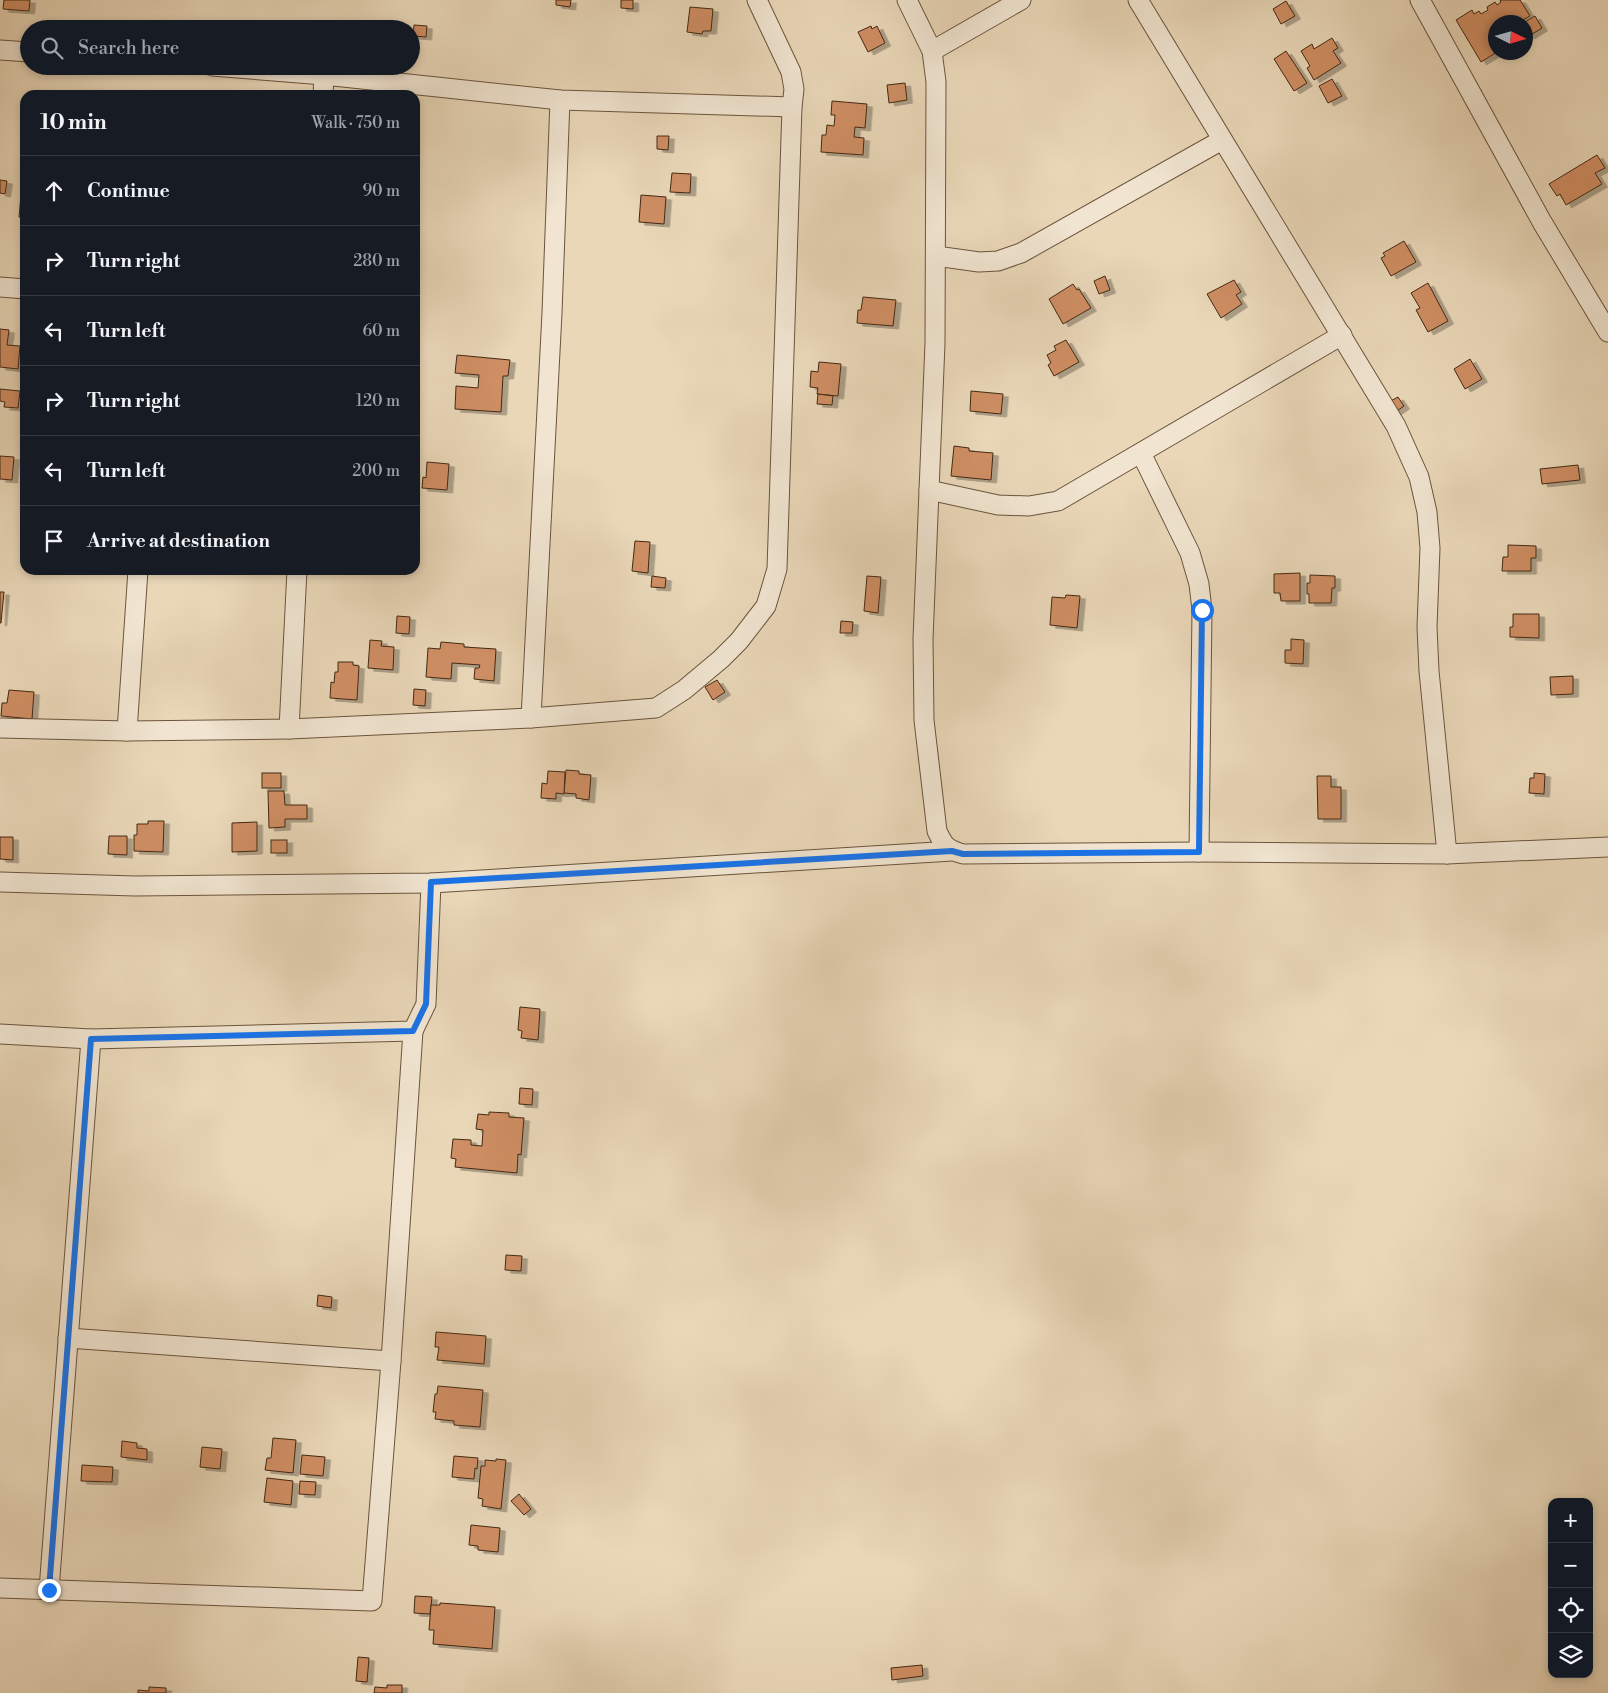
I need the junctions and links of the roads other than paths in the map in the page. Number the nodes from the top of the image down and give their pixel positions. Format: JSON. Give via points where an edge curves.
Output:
{"nodes":[{"id":1,"x":757,"y":0,"type":"edge"},
{"id":2,"x":907,"y":0,"type":"edge"},
{"id":3,"x":1021,"y":0,"type":"edge"},
{"id":4,"x":1138,"y":0,"type":"edge"},
{"id":5,"x":1420,"y":0,"type":"edge"},
{"id":6,"x":0,"y":50,"type":"edge"},
{"id":7,"x":20,"y":51,"type":"edge"},
{"id":8,"x":932,"y":51,"type":"junction"},
{"id":9,"x":324,"y":75,"type":"joint"},
{"id":10,"x":323,"y":90,"type":"edge"},
{"id":11,"x":560,"y":100,"type":"junction"},
{"id":12,"x":792,"y":107,"type":"junction"},
{"id":13,"x":1222,"y":140,"type":"junction"},
{"id":14,"x":936,"y":256,"type":"junction"},
{"id":15,"x":0,"y":287,"type":"edge"},
{"id":16,"x":20,"y":289,"type":"edge"},
{"id":17,"x":1608,"y":332,"type":"edge"},
{"id":18,"x":1342,"y":335,"type":"junction"},
{"id":19,"x":1141,"y":453,"type":"junction"},
{"id":20,"x":929,"y":490,"type":"junction"},
{"id":21,"x":138,"y":575,"type":"edge"},
{"id":22,"x":297,"y":575,"type":"edge"},
{"id":23,"x":531,"y":718,"type":"junction"},
{"id":24,"x":0,"y":728,"type":"edge"},
{"id":25,"x":289,"y":729,"type":"junction"},
{"id":26,"x":127,"y":731,"type":"junction"},
{"id":27,"x":1608,"y":847,"type":"edge"},
{"id":28,"x":952,"y":851,"type":"junction"},
{"id":29,"x":1199,"y":852,"type":"junction"},
{"id":30,"x":1447,"y":854,"type":"junction"},
{"id":31,"x":0,"y":882,"type":"edge"},
{"id":32,"x":431,"y":882,"type":"junction"},
{"id":33,"x":413,"y":1031,"type":"junction"},
{"id":34,"x":0,"y":1034,"type":"edge"},
{"id":35,"x":91,"y":1039,"type":"junction"},
{"id":36,"x":68,"y":1338,"type":"junction"},
{"id":37,"x":391,"y":1361,"type":"junction"},
{"id":38,"x":0,"y":1588,"type":"edge"},
{"id":39,"x":49,"y":1590,"type":"junction"}],
"edges":[{"from":1,"to":12,"type":"street","via":[[791,72],[794,88]]},
{"from":2,"to":8,"type":"street"},
{"from":3,"to":8,"type":"street"},
{"from":4,"to":13,"type":"street"},
{"from":5,"to":17,"type":"street","via":[[1542,222]]},
{"from":6,"to":7,"type":"street"},
{"from":8,"to":14,"type":"street","via":[[936,82]]},
{"from":9,"to":10,"type":"street"},
{"from":9,"to":11,"type":"street"},
{"from":11,"to":12,"type":"street"},
{"from":11,"to":23,"type":"street"},
{"from":12,"to":23,"type":"street","via":[[776,569],[766,606],[721,659],[656,708]]},
{"from":13,"to":14,"type":"street","via":[[1021,253],[998,261],[979,262]]},
{"from":13,"to":18,"type":"street"},
{"from":14,"to":20,"type":"street"},
{"from":15,"to":16,"type":"street"},
{"from":18,"to":19,"type":"street"},
{"from":18,"to":30,"type":"street","via":[[1396,426],[1419,477],[1428,512],[1429,672]]},
{"from":19,"to":20,"type":"street","via":[[1058,502],[1029,506],[998,505]]},
{"from":19,"to":29,"type":"street","via":[[1190,552],[1199,584],[1202,610]]},
{"from":20,"to":28,"type":"street","via":[[924,720],[937,831],[943,845]]},
{"from":21,"to":26,"type":"street"},
{"from":22,"to":25,"type":"street"},
{"from":23,"to":25,"type":"street"},
{"from":24,"to":26,"type":"street"},
{"from":25,"to":26,"type":"street"},
{"from":27,"to":30,"type":"street"},
{"from":28,"to":29,"type":"street","via":[[963,854]]},
{"from":28,"to":32,"type":"street"},
{"from":29,"to":30,"type":"street"},
{"from":31,"to":32,"type":"street","via":[[135,886]]},
{"from":32,"to":33,"type":"street","via":[[426,1004]]},
{"from":33,"to":35,"type":"street"},
{"from":33,"to":37,"type":"street"},
{"from":34,"to":35,"type":"street"},
{"from":35,"to":36,"type":"street"},
{"from":36,"to":37,"type":"street"},
{"from":36,"to":39,"type":"street"},
{"from":37,"to":39,"type":"street","via":[[372,1601]]},
{"from":38,"to":39,"type":"street"}]}
